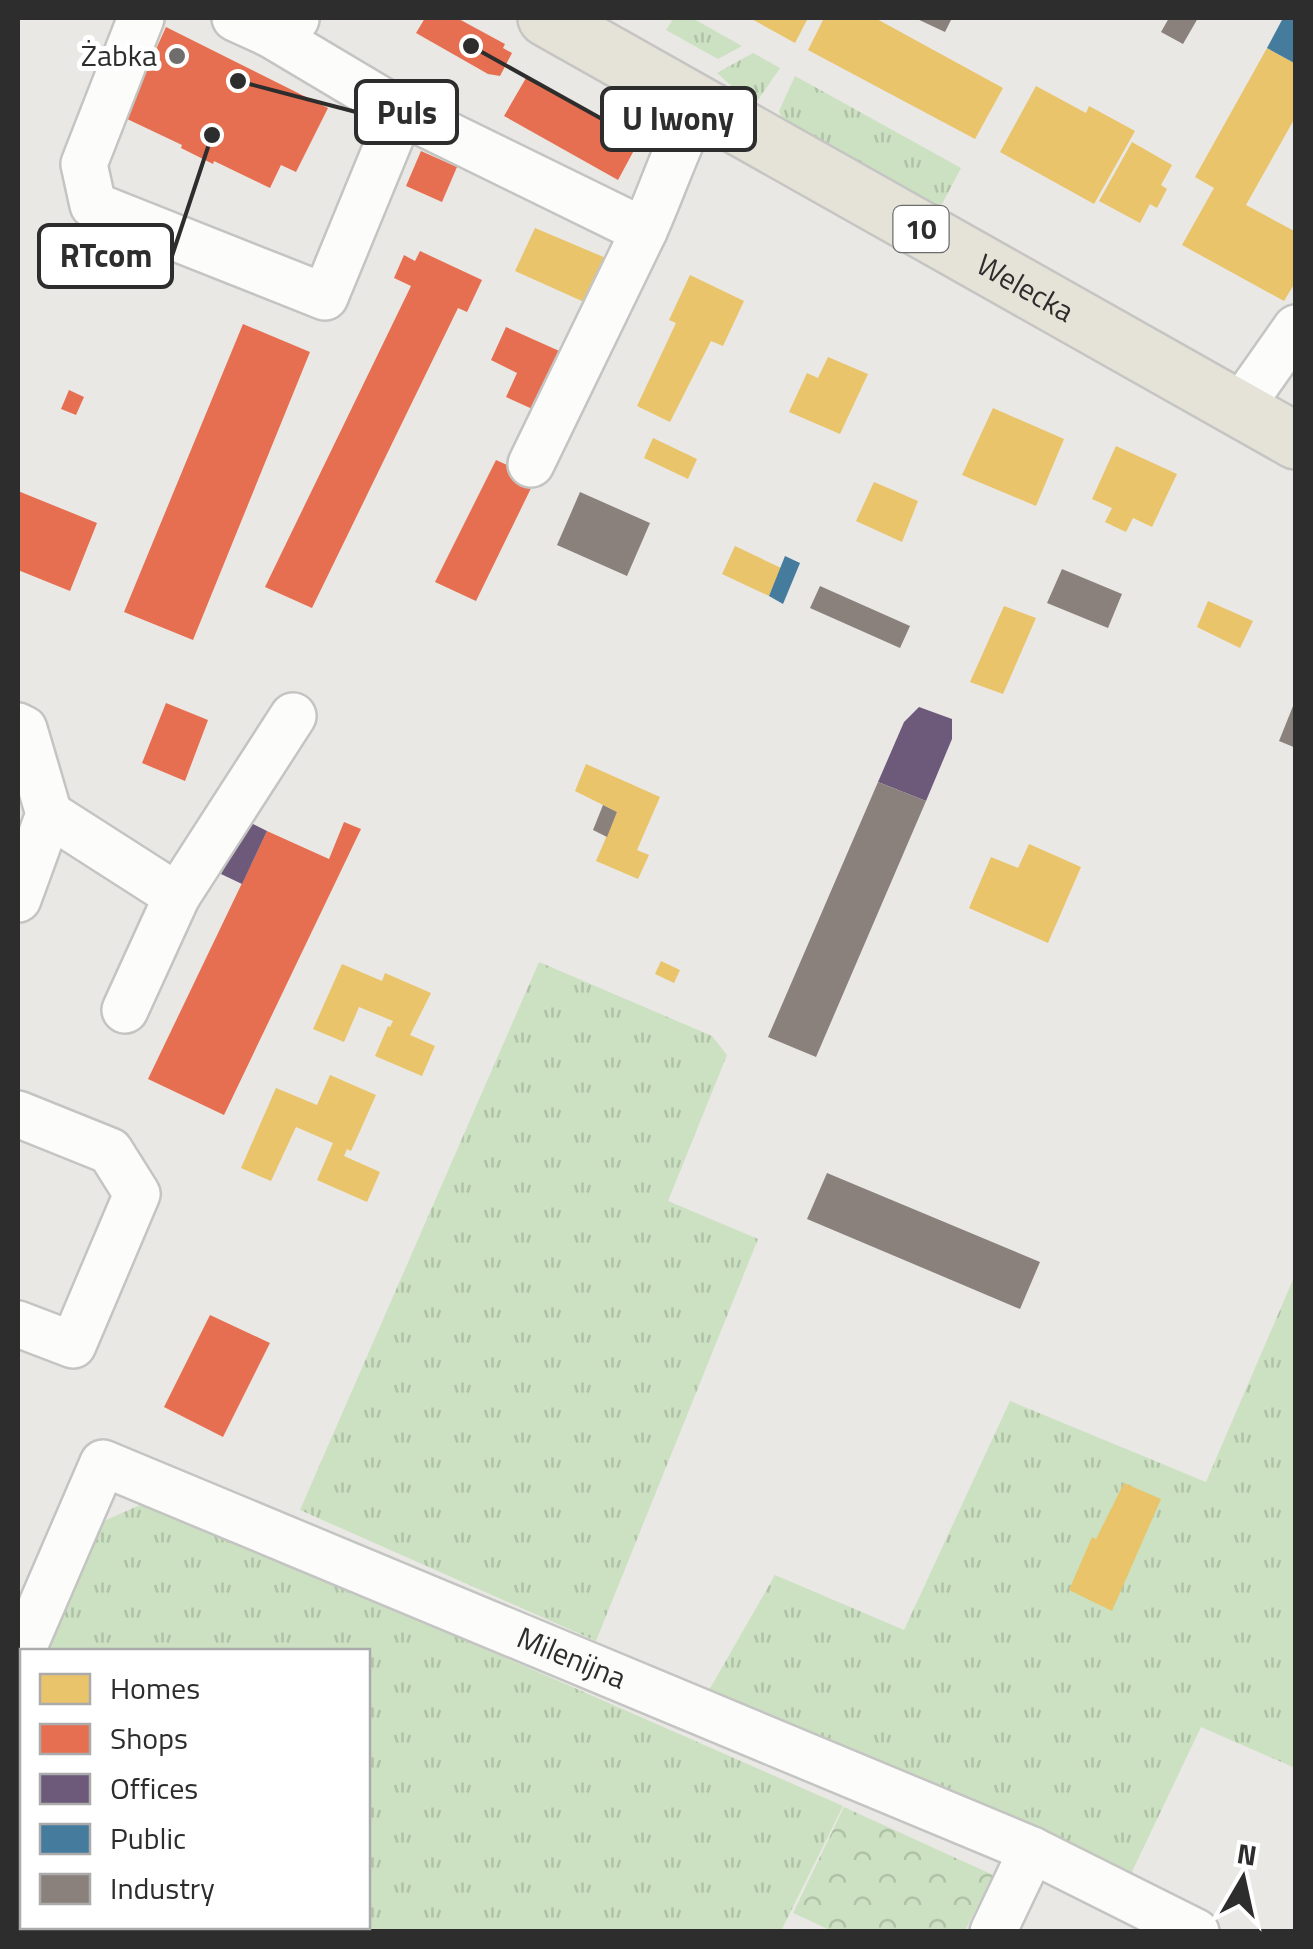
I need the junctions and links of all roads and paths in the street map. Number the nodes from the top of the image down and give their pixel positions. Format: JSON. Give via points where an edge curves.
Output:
{"nodes":[{"id":1,"x":141,"y":18,"type":"edge"},
{"id":2,"x":546,"y":18,"type":"edge"},
{"id":3,"x":268,"y":23,"type":"edge"},
{"id":4,"x":605,"y":32,"type":"edge"},
{"id":5,"x":698,"y":104,"type":"junction"},
{"id":6,"x":401,"y":112,"type":"junction"},
{"id":7,"x":644,"y":232,"type":"junction"},
{"id":8,"x":1296,"y":328,"type":"edge"},
{"id":9,"x":1242,"y":410,"type":"junction"},
{"id":10,"x":1296,"y":441,"type":"edge"},
{"id":11,"x":530,"y":464,"type":"dead end"},
{"id":12,"x":293,"y":716,"type":"dead end"},
{"id":13,"x":18,"y":726,"type":"edge"},
{"id":14,"x":49,"y":814,"type":"junction"},
{"id":15,"x":177,"y":896,"type":"junction"},
{"id":16,"x":18,"y":899,"type":"edge"},
{"id":17,"x":126,"y":1010,"type":"dead end"},
{"id":18,"x":18,"y":1114,"type":"edge"},
{"id":19,"x":18,"y":1324,"type":"edge"},
{"id":20,"x":23,"y":1633,"type":"edge"},
{"id":21,"x":1032,"y":1850,"type":"junction"},
{"id":22,"x":992,"y":1932,"type":"edge"},
{"id":23,"x":1196,"y":1932,"type":"edge"}],
"edges":[{"from":1,"to":6,"type":"street","via":[[84,164],[93,205],[325,296]]},
{"from":2,"to":4,"type":"main road","name":"Welecka","number":"10"},
{"from":3,"to":6,"type":"street"},
{"from":4,"to":5,"type":"main road","name":"Welecka","number":"10"},
{"from":5,"to":7,"type":"street"},
{"from":5,"to":9,"type":"main road","name":"Welecka","number":"10"},
{"from":6,"to":7,"type":"street"},
{"from":7,"to":11,"type":"street"},
{"from":8,"to":9,"type":"street"},
{"from":9,"to":10,"type":"main road","name":"Welecka","number":"10"},
{"from":12,"to":15,"type":"street"},
{"from":13,"to":14,"type":"street"},
{"from":14,"to":15,"type":"street"},
{"from":14,"to":16,"type":"street"},
{"from":15,"to":17,"type":"street"},
{"from":18,"to":19,"type":"street","via":[[110,1151],[137,1194],[72,1344]]},
{"from":20,"to":21,"type":"street","name":"Milenijna","via":[[103,1463]]},
{"from":21,"to":22,"type":"street"},
{"from":21,"to":23,"type":"street","name":"Milenijna"}]}
